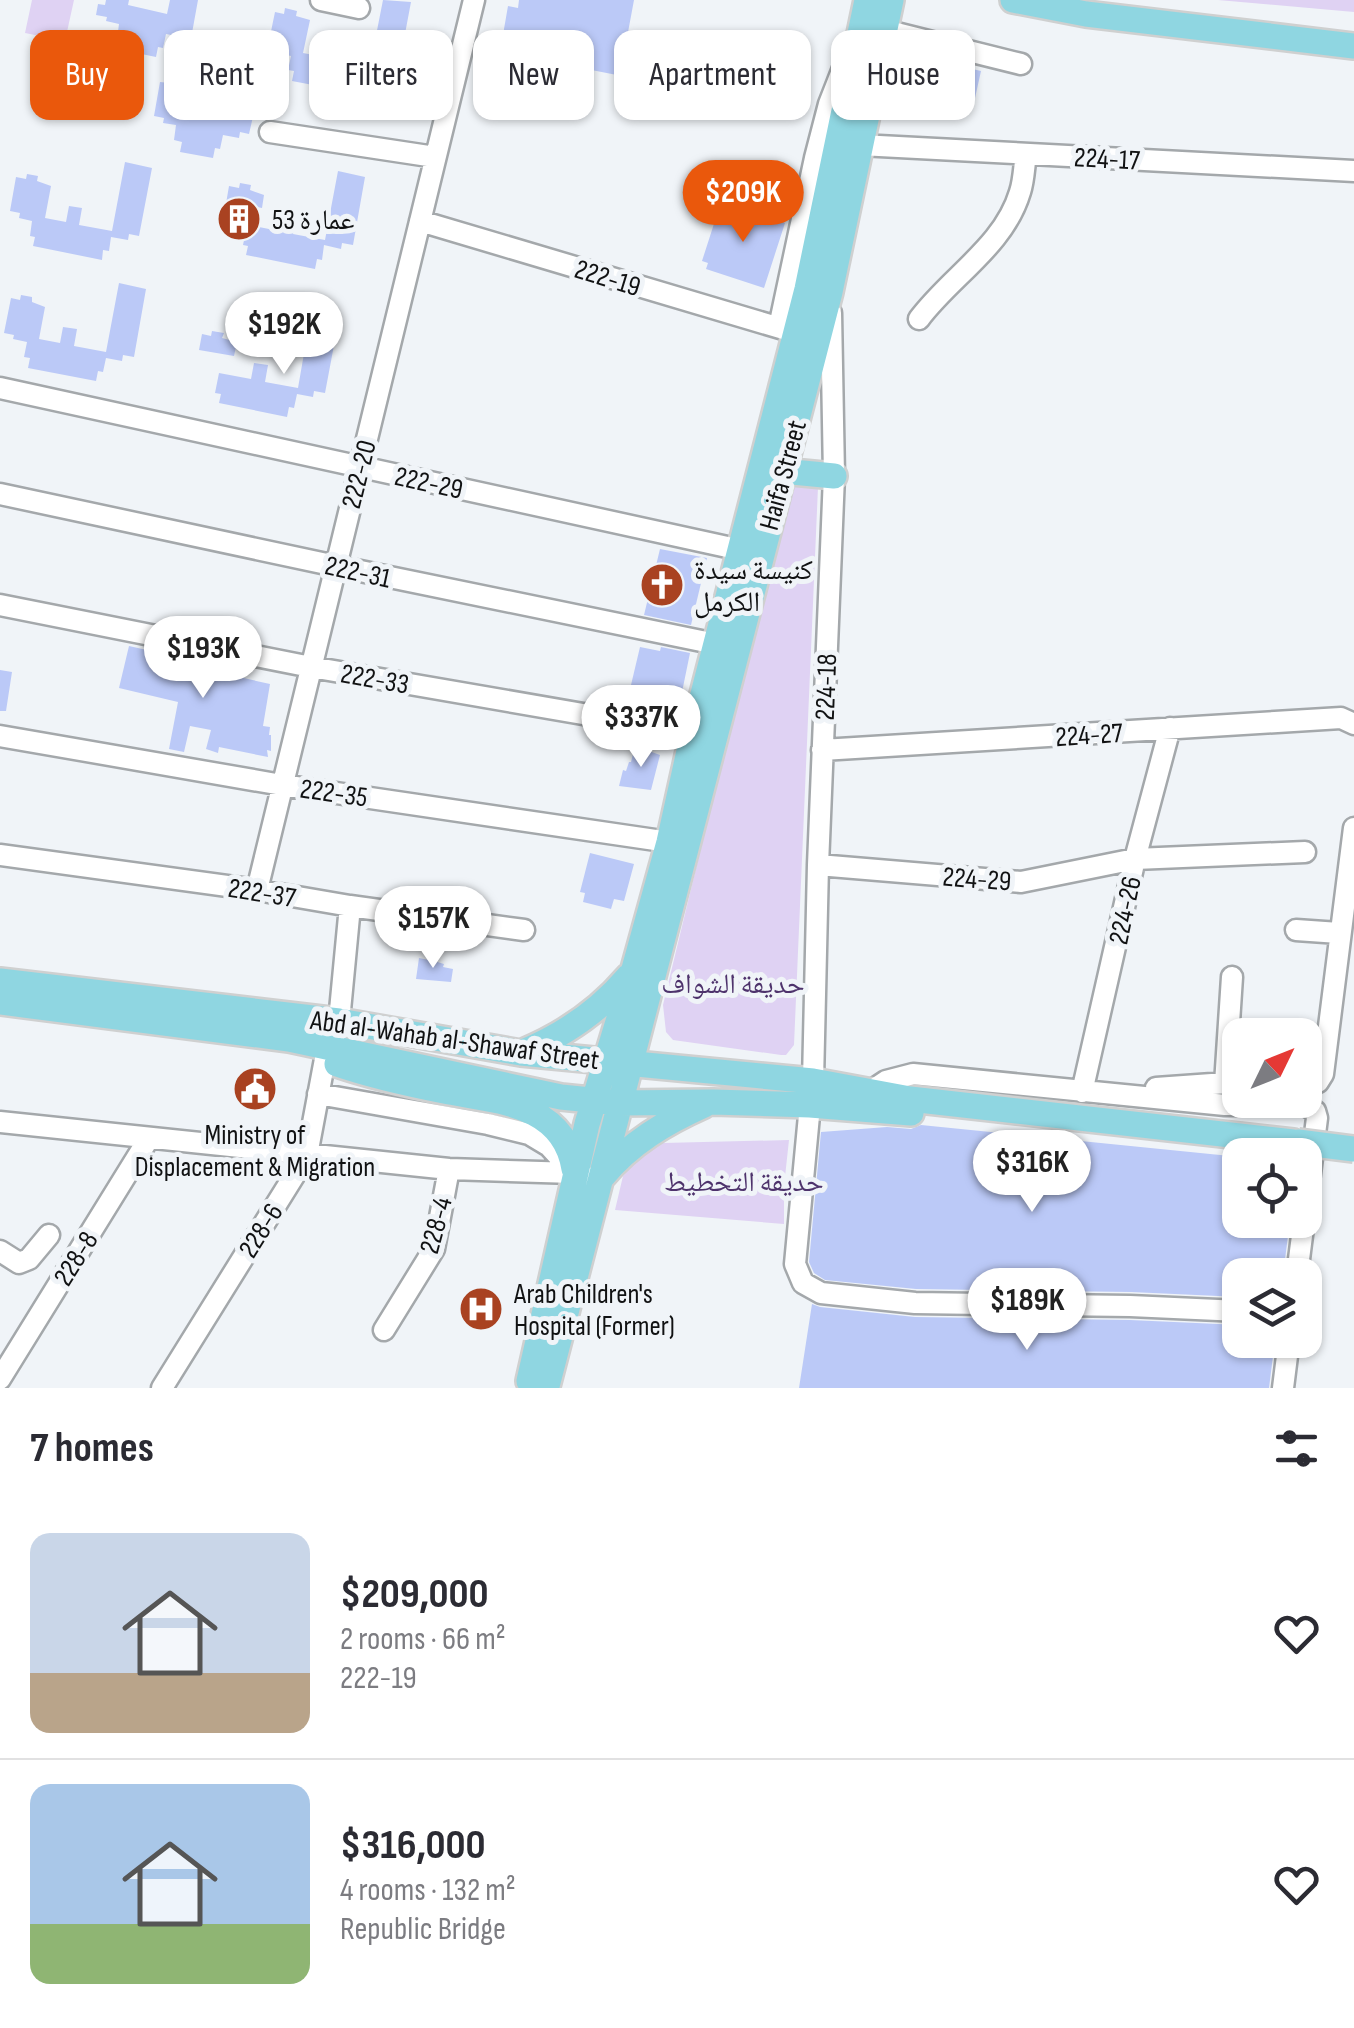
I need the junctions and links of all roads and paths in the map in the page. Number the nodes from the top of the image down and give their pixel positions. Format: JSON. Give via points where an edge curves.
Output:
{"nodes":[{"id":1,"x":321,"y":0,"type":"edge"},
{"id":2,"x":474,"y":0,"type":"edge"},
{"id":3,"x":866,"y":0,"type":"edge"},
{"id":4,"x":891,"y":0,"type":"edge"},
{"id":5,"x":1013,"y":0,"type":"edge"},
{"id":6,"x":1094,"y":7,"type":"edge"},
{"id":7,"x":360,"y":8,"type":"dead end"},
{"id":8,"x":1354,"y":29,"type":"edge"},
{"id":9,"x":872,"y":30,"type":"edge"},
{"id":10,"x":873,"y":30,"type":"edge"},
{"id":11,"x":1354,"y":46,"type":"edge"},
{"id":12,"x":975,"y":54,"type":"edge"},
{"id":13,"x":1021,"y":64,"type":"dead end"},
{"id":14,"x":847,"y":120,"type":"edge"},
{"id":15,"x":863,"y":120,"type":"edge"},
{"id":16,"x":270,"y":132,"type":"dead end"},
{"id":17,"x":860,"y":145,"type":"junction"},
{"id":18,"x":1026,"y":154,"type":"junction"},
{"id":19,"x":435,"y":157,"type":"junction"},
{"id":20,"x":1354,"y":171,"type":"edge"},
{"id":21,"x":420,"y":221,"type":"junction"},
{"id":22,"x":830,"y":292,"type":"junction"},
{"id":23,"x":918,"y":318,"type":"dead end"},
{"id":24,"x":788,"y":330,"type":"junction"},
{"id":25,"x":0,"y":388,"type":"edge"},
{"id":26,"x":360,"y":466,"type":"junction"},
{"id":27,"x":782,"y":471,"type":"junction"},
{"id":28,"x":834,"y":476,"type":"junction"},
{"id":29,"x":0,"y":494,"type":"edge"},
{"id":30,"x":740,"y":550,"type":"junction"},
{"id":31,"x":336,"y":566,"type":"junction"},
{"id":32,"x":0,"y":605,"type":"edge"},
{"id":33,"x":716,"y":644,"type":"junction"},
{"id":34,"x":311,"y":667,"type":"junction"},
{"id":35,"x":1354,"y":724,"type":"edge"},
{"id":36,"x":1170,"y":728,"type":"junction"},
{"id":37,"x":693,"y":733,"type":"junction"},
{"id":38,"x":0,"y":736,"type":"edge"},
{"id":39,"x":822,"y":750,"type":"junction"},
{"id":40,"x":282,"y":785,"type":"junction"},
{"id":41,"x":1354,"y":828,"type":"edge"},
{"id":42,"x":670,"y":842,"type":"junction"},
{"id":43,"x":1305,"y":852,"type":"dead end"},
{"id":44,"x":0,"y":855,"type":"edge"},
{"id":45,"x":1135,"y":858,"type":"junction"},
{"id":46,"x":818,"y":865,"type":"junction"},
{"id":47,"x":256,"y":890,"type":"junction"},
{"id":48,"x":350,"y":906,"type":"junction"},
{"id":49,"x":524,"y":930,"type":"dead end"},
{"id":50,"x":1296,"y":930,"type":"dead end"},
{"id":51,"x":1340,"y":933,"type":"junction"},
{"id":52,"x":634,"y":969,"type":"junction"},
{"id":53,"x":1232,"y":977,"type":"dead end"},
{"id":54,"x":0,"y":981,"type":"edge"},
{"id":55,"x":0,"y":1002,"type":"edge"},
{"id":56,"x":1231,"y":1018,"type":"edge"},
{"id":57,"x":339,"y":1021,"type":"junction"},
{"id":58,"x":1322,"y":1034,"type":"edge"},
{"id":59,"x":289,"y":1039,"type":"junction"},
{"id":60,"x":521,"y":1053,"type":"junction"},
{"id":61,"x":324,"y":1059,"type":"junction"},
{"id":62,"x":618,"y":1062,"type":"junction"},
{"id":63,"x":1083,"y":1086,"type":"junction"},
{"id":64,"x":1222,"y":1090,"type":"edge"},
{"id":65,"x":871,"y":1091,"type":"junction"},
{"id":66,"x":812,"y":1093,"type":"junction"},
{"id":67,"x":318,"y":1094,"type":"junction"},
{"id":68,"x":593,"y":1100,"type":"junction"},
{"id":69,"x":712,"y":1102,"type":"junction"},
{"id":70,"x":620,"y":1103,"type":"junction"},
{"id":71,"x":909,"y":1106,"type":"junction"},
{"id":72,"x":0,"y":1122,"type":"edge"},
{"id":73,"x":150,"y":1138,"type":"junction"},
{"id":74,"x":1222,"y":1141,"type":"edge"},
{"id":75,"x":1354,"y":1148,"type":"edge"},
{"id":76,"x":1322,"y":1149,"type":"edge"},
{"id":77,"x":307,"y":1154,"type":"junction"},
{"id":78,"x":1322,"y":1155,"type":"edge"},
{"id":79,"x":1354,"y":1162,"type":"edge"},
{"id":80,"x":449,"y":1169,"type":"junction"},
{"id":81,"x":574,"y":1173,"type":"junction"},
{"id":82,"x":600,"y":1180,"type":"junction"},
{"id":83,"x":48,"y":1235,"type":"dead end"},
{"id":84,"x":0,"y":1251,"type":"edge"},
{"id":85,"x":1222,"y":1309,"type":"edge"},
{"id":86,"x":384,"y":1330,"type":"dead end"},
{"id":87,"x":1287,"y":1358,"type":"edge"},
{"id":88,"x":0,"y":1379,"type":"edge"},
{"id":89,"x":538,"y":1384,"type":"edge"},
{"id":90,"x":162,"y":1388,"type":"edge"},
{"id":91,"x":1283,"y":1388,"type":"edge"}],
"edges":[{"from":1,"to":7,"type":"street"},
{"from":2,"to":19,"type":"street","name":"222-20"},
{"from":3,"to":9,"type":"main road","name":"Haifa Street"},
{"from":4,"to":10,"type":"main road","name":"Haifa Street"},
{"from":5,"to":6,"type":"main road"},
{"from":6,"to":8,"type":"main road"},
{"from":6,"to":11,"type":"main road"},
{"from":12,"to":13,"type":"street"},
{"from":14,"to":24,"type":"main road","name":"Haifa Street"},
{"from":15,"to":17,"type":"main road","name":"Haifa Street"},
{"from":16,"to":19,"type":"street"},
{"from":17,"to":18,"type":"street","name":"224-17"},
{"from":17,"to":22,"type":"main road","name":"Haifa Street"},
{"from":18,"to":20,"type":"street","name":"224-17"},
{"from":18,"to":23,"type":"street","via":[[1006,224]]},
{"from":19,"to":21,"type":"street","name":"222-20"},
{"from":21,"to":24,"type":"street","name":"222-19"},
{"from":21,"to":26,"type":"street","name":"222-20"},
{"from":22,"to":27,"type":"main road","name":"Haifa Street"},
{"from":22,"to":28,"type":"street","name":"224-18"},
{"from":24,"to":30,"type":"main road","name":"Haifa Street"},
{"from":25,"to":26,"type":"street","name":"222-29"},
{"from":26,"to":30,"type":"street","name":"222-29"},
{"from":26,"to":31,"type":"street","name":"222-20"},
{"from":27,"to":28,"type":"main road"},
{"from":27,"to":62,"type":"main road","name":"Haifa Street"},
{"from":28,"to":39,"type":"street","name":"224-18"},
{"from":29,"to":31,"type":"street","name":"222-31"},
{"from":30,"to":33,"type":"main road","name":"Haifa Street"},
{"from":31,"to":33,"type":"street","name":"222-31"},
{"from":31,"to":34,"type":"street","name":"222-20"},
{"from":32,"to":34,"type":"street","name":"222-33"},
{"from":33,"to":37,"type":"main road","name":"Haifa Street"},
{"from":34,"to":37,"type":"street","name":"222-33"},
{"from":34,"to":40,"type":"street","name":"222-20"},
{"from":35,"to":36,"type":"street","name":"224-27","via":[[1341,718]]},
{"from":36,"to":39,"type":"street","name":"224-27"},
{"from":36,"to":45,"type":"street","name":"224-26"},
{"from":37,"to":42,"type":"main road","name":"Haifa Street"},
{"from":38,"to":40,"type":"street","name":"222-35"},
{"from":39,"to":46,"type":"street","name":"224-18"},
{"from":40,"to":42,"type":"street","name":"222-35"},
{"from":40,"to":47,"type":"street","name":"222-20"},
{"from":41,"to":51,"type":"street"},
{"from":42,"to":52,"type":"main road","name":"Haifa Street"},
{"from":43,"to":45,"type":"street","name":"224-29"},
{"from":44,"to":47,"type":"street","name":"222-37"},
{"from":45,"to":46,"type":"street","name":"224-29","via":[[1021,882]]},
{"from":45,"to":63,"type":"street","name":"224-26"},
{"from":46,"to":66,"type":"street","name":"224-18"},
{"from":47,"to":48,"type":"street","name":"222-37"},
{"from":48,"to":49,"type":"street","name":"222-37"},
{"from":48,"to":57,"type":"street"},
{"from":50,"to":51,"type":"street"},
{"from":51,"to":58,"type":"street"},
{"from":52,"to":60,"type":"main road","via":[[586,1017]]},
{"from":52,"to":62,"type":"main road","name":"Haifa Street"},
{"from":53,"to":56,"type":"street"},
{"from":54,"to":57,"type":"main road","name":"Abd al-Wahab al-Shawaf Street"},
{"from":55,"to":59,"type":"main road","name":"Abd al-Wahab al-Shawaf Street"},
{"from":57,"to":60,"type":"main road","name":"Abd al-Wahab al-Shawaf Street"},
{"from":59,"to":61,"type":"main road"},
{"from":59,"to":68,"type":"main road","name":"Abd al-Wahab al-Shawaf Street"},
{"from":60,"to":62,"type":"main road","name":"Abd al-Wahab al-Shawaf Street"},
{"from":61,"to":67,"type":"street","name":"228-6"},
{"from":61,"to":81,"type":"main road","via":[[530,1110],[564,1141]]},
{"from":62,"to":66,"type":"main road","name":"Abd al-Wahab al-Shawaf Street"},
{"from":62,"to":68,"type":"main road"},
{"from":62,"to":70,"type":"main road"},
{"from":63,"to":64,"type":"street"},
{"from":63,"to":65,"type":"street","via":[[913,1074]]},
{"from":65,"to":66,"type":"main road","name":"Abd al-Wahab al-Shawaf Street"},
{"from":65,"to":71,"type":"main road","name":"Abd al-Wahab al-Shawaf Street"},
{"from":66,"to":69,"type":"main road","name":"Abd al-Wahab al-Shawaf Street"},
{"from":66,"to":71,"type":"main road","name":"Abd al-Wahab al-Shawaf Street"},
{"from":66,"to":85,"type":"street","name":"224-18","via":[[794,1264],[814,1292],[916,1303]]},
{"from":67,"to":77,"type":"street","name":"228-6"},
{"from":67,"to":81,"type":"street","via":[[529,1134]]},
{"from":68,"to":70,"type":"main road","name":"Abd al-Wahab al-Shawaf Street"},
{"from":68,"to":81,"type":"main road"},
{"from":69,"to":70,"type":"main road","name":"Abd al-Wahab al-Shawaf Street"},
{"from":69,"to":82,"type":"main road","via":[[639,1141]]},
{"from":70,"to":82,"type":"main road"},
{"from":71,"to":74,"type":"main road"},
{"from":72,"to":73,"type":"street"},
{"from":73,"to":77,"type":"street"},
{"from":73,"to":88,"type":"street","name":"228-8"},
{"from":75,"to":76,"type":"main road","bridge":true},
{"from":77,"to":80,"type":"street"},
{"from":77,"to":90,"type":"street","name":"228-6"},
{"from":78,"to":79,"type":"main road"},
{"from":80,"to":81,"type":"street"},
{"from":80,"to":86,"type":"street","name":"228-4","via":[[434,1249]]},
{"from":81,"to":82,"type":"street"},
{"from":81,"to":89,"type":"main road"},
{"from":82,"to":89,"type":"main road"},
{"from":83,"to":84,"type":"street","via":[[25,1262]]},
{"from":87,"to":91,"type":"street"}]}
